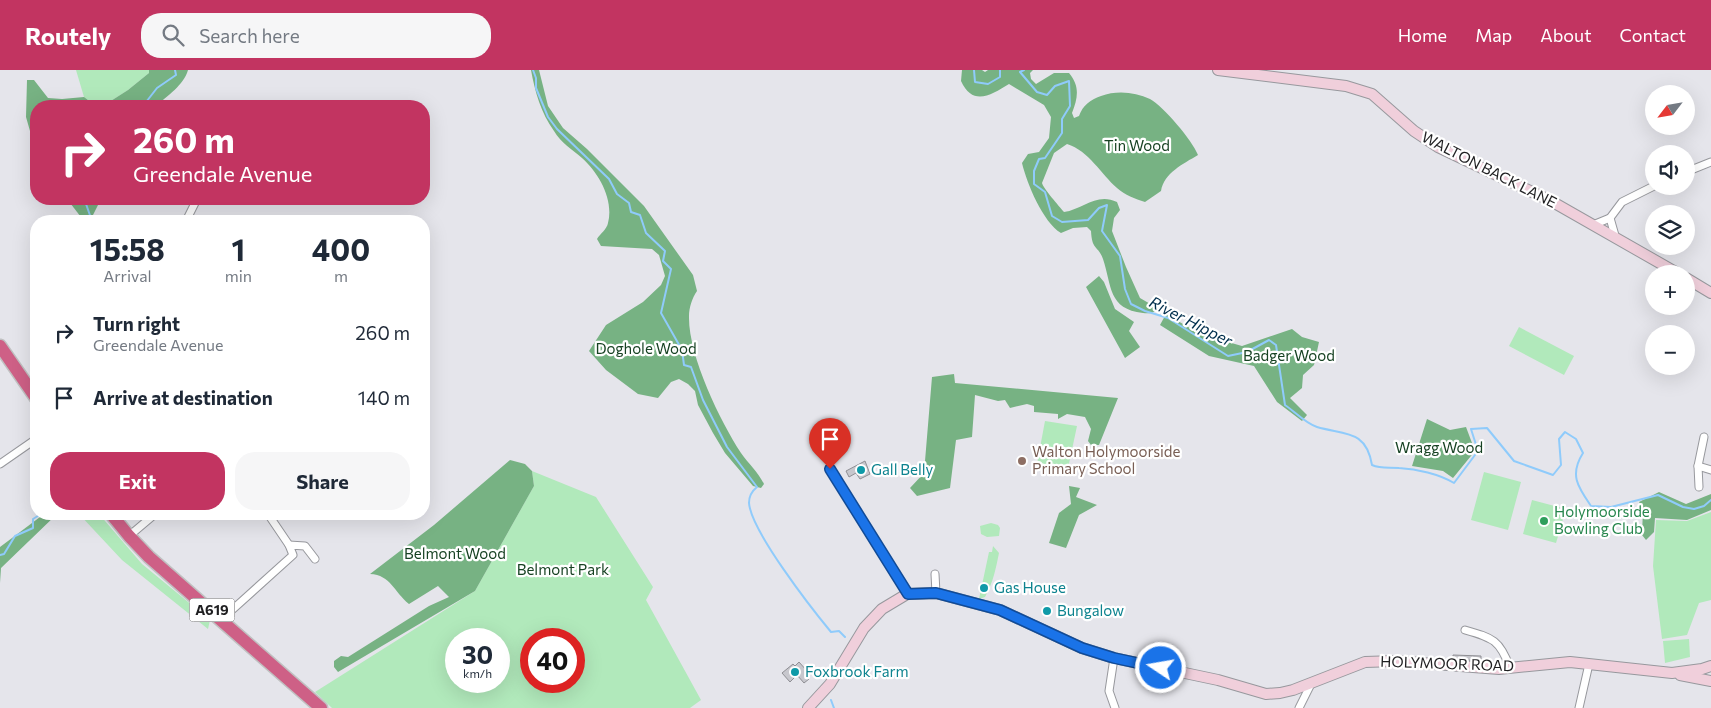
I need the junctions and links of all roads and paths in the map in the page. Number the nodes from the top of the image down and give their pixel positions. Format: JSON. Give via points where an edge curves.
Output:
{"nodes":[{"id":1,"x":1218,"y":70,"type":"edge"},
{"id":2,"x":1711,"y":162,"type":"edge"},
{"id":3,"x":1695,"y":168,"type":"edge"},
{"id":4,"x":1645,"y":190,"type":"edge"},
{"id":5,"x":1610,"y":218,"type":"junction"},
{"id":6,"x":1593,"y":225,"type":"junction"},
{"id":7,"x":1616,"y":239,"type":"junction"},
{"id":8,"x":1663,"y":265,"type":"edge"},
{"id":9,"x":1695,"y":283,"type":"edge"},
{"id":10,"x":1711,"y":292,"type":"edge"},
{"id":11,"x":0,"y":346,"type":"edge"},
{"id":12,"x":30,"y":389,"type":"edge"},
{"id":13,"x":1704,"y":437,"type":"dead end"},
{"id":14,"x":30,"y":444,"type":"edge"},
{"id":15,"x":0,"y":464,"type":"edge"},
{"id":16,"x":1698,"y":466,"type":"junction"},
{"id":17,"x":830,"y":469,"type":"dead end"},
{"id":18,"x":1711,"y":470,"type":"edge"},
{"id":19,"x":1699,"y":487,"type":"dead end"},
{"id":20,"x":116,"y":520,"type":"edge"},
{"id":21,"x":148,"y":520,"type":"edge"},
{"id":22,"x":272,"y":520,"type":"edge"},
{"id":23,"x":128,"y":536,"type":"junction"},
{"id":24,"x":289,"y":545,"type":"junction"},
{"id":25,"x":315,"y":559,"type":"dead end"},
{"id":26,"x":936,"y":574,"type":"dead end"},
{"id":27,"x":936,"y":593,"type":"junction"},
{"id":28,"x":908,"y":594,"type":"junction"},
{"id":29,"x":222,"y":619,"type":"junction"},
{"id":30,"x":1465,"y":630,"type":"dead end"},
{"id":31,"x":1114,"y":658,"type":"junction"},
{"id":32,"x":1588,"y":664,"type":"junction"},
{"id":33,"x":1711,"y":666,"type":"edge"},
{"id":34,"x":1510,"y":668,"type":"junction"},
{"id":35,"x":1672,"y":673,"type":"junction"},
{"id":36,"x":1711,"y":681,"type":"edge"},
{"id":37,"x":1312,"y":682,"type":"junction"},
{"id":38,"x":318,"y":706,"type":"edge"},
{"id":39,"x":808,"y":708,"type":"edge"},
{"id":40,"x":1116,"y":708,"type":"edge"},
{"id":41,"x":1299,"y":708,"type":"edge"},
{"id":42,"x":1579,"y":708,"type":"edge"}],
"edges":[{"from":1,"to":6,"type":"street","name":"WALTON BACK LANE","via":[[1346,86],[1372,94],[1414,131],[1438,147],[1541,196]]},
{"from":2,"to":3,"type":"street"},
{"from":4,"to":5,"type":"street","via":[[1622,202]]},
{"from":5,"to":6,"type":"street"},
{"from":5,"to":7,"type":"street"},
{"from":6,"to":7,"type":"street","name":"WALTON BACK LANE"},
{"from":7,"to":8,"type":"street","name":"WALTON BACK LANE"},
{"from":9,"to":10,"type":"street"},
{"from":11,"to":12,"type":"highway"},
{"from":13,"to":16,"type":"street"},
{"from":14,"to":15,"type":"street"},
{"from":16,"to":18,"type":"street"},
{"from":16,"to":19,"type":"street"},
{"from":17,"to":28,"type":"street"},
{"from":20,"to":23,"type":"highway","number":"A619"},
{"from":21,"to":23,"type":"street"},
{"from":22,"to":24,"type":"street"},
{"from":23,"to":29,"type":"highway","number":"A619"},
{"from":24,"to":25,"type":"street","via":[[305,546]]},
{"from":24,"to":29,"type":"street","via":[[293,556]]},
{"from":26,"to":27,"type":"street"},
{"from":27,"to":28,"type":"street","name":"HOLYMOOR ROAD"},
{"from":27,"to":31,"type":"street","name":"HOLYMOOR ROAD","via":[[1000,610],[1082,648]]},
{"from":28,"to":39,"type":"street","name":"HOLYMOOR ROAD","via":[[882,610],[864,628],[830,684]]},
{"from":29,"to":38,"type":"highway","number":"A619"},
{"from":30,"to":34,"type":"street","via":[[1491,637],[1504,653]]},
{"from":31,"to":37,"type":"street","name":"HOLYMOOR ROAD","via":[[1218,680],[1266,694],[1292,690]]},
{"from":31,"to":40,"type":"street","via":[[1109,691]]},
{"from":32,"to":34,"type":"street","name":"HOLYMOOR ROAD","via":[[1570,662]]},
{"from":32,"to":35,"type":"street","name":"HOLYMOOR ROAD"},
{"from":32,"to":42,"type":"street"},
{"from":33,"to":35,"type":"street","name":"HOLYMOOR ROAD"},
{"from":34,"to":37,"type":"street","name":"HOLYMOOR ROAD","via":[[1365,662]]},
{"from":35,"to":36,"type":"street"},
{"from":37,"to":41,"type":"street"}]}
